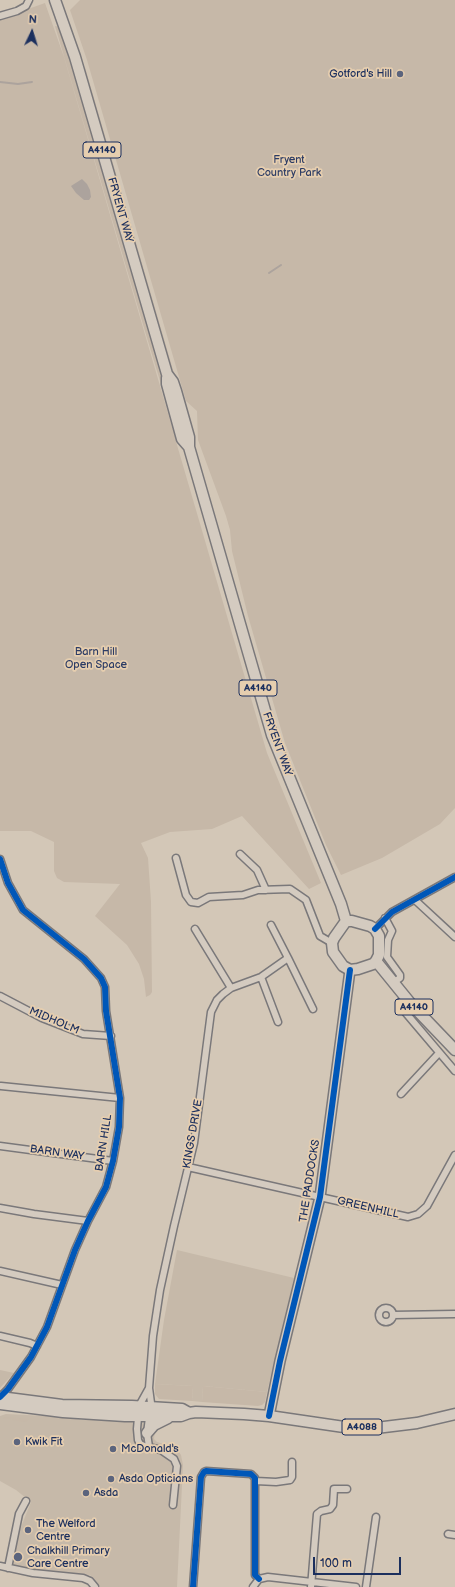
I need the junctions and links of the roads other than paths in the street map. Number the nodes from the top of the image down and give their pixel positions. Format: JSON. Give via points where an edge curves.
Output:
{"nodes":[{"id":1,"x":29,"y":0,"type":"edge"},
{"id":2,"x":55,"y":0,"type":"edge"},
{"id":3,"x":0,"y":16,"type":"edge"},
{"id":4,"x":240,"y":854,"type":"dead end"},
{"id":5,"x":176,"y":858,"type":"dead end"},
{"id":6,"x":0,"y":859,"type":"edge"},
{"id":7,"x":455,"y":877,"type":"edge"},
{"id":8,"x":266,"y":890,"type":"junction"},
{"id":9,"x":415,"y":900,"type":"junction"},
{"id":10,"x":386,"y":918,"type":"junction"},
{"id":11,"x":346,"y":922,"type":"junction"},
{"id":12,"x":271,"y":925,"type":"dead end"},
{"id":13,"x":195,"y":929,"type":"dead end"},
{"id":14,"x":376,"y":929,"type":"junction"},
{"id":15,"x":455,"y":937,"type":"edge"},
{"id":16,"x":332,"y":944,"type":"junction"},
{"id":17,"x":288,"y":958,"type":"junction"},
{"id":18,"x":376,"y":961,"type":"junction"},
{"id":19,"x":350,"y":970,"type":"junction"},
{"id":20,"x":261,"y":977,"type":"junction"},
{"id":21,"x":394,"y":982,"type":"junction"},
{"id":22,"x":231,"y":988,"type":"junction"},
{"id":23,"x":0,"y":996,"type":"edge"},
{"id":24,"x":411,"y":1004,"type":"junction"},
{"id":25,"x":313,"y":1009,"type":"dead end"},
{"id":26,"x":278,"y":1022,"type":"dead end"},
{"id":27,"x":110,"y":1036,"type":"junction"},
{"id":28,"x":455,"y":1050,"type":"edge"},
{"id":29,"x":439,"y":1052,"type":"junction"},
{"id":30,"x":455,"y":1070,"type":"edge"},
{"id":31,"x":0,"y":1088,"type":"edge"},
{"id":32,"x":401,"y":1094,"type":"dead end"},
{"id":33,"x":120,"y":1098,"type":"junction"},
{"id":34,"x":0,"y":1146,"type":"edge"},
{"id":35,"x":455,"y":1155,"type":"edge"},
{"id":36,"x":113,"y":1161,"type":"junction"},
{"id":37,"x":188,"y":1167,"type":"junction"},
{"id":38,"x":320,"y":1197,"type":"junction"},
{"id":39,"x":0,"y":1208,"type":"edge"},
{"id":40,"x":88,"y":1221,"type":"junction"},
{"id":41,"x":0,"y":1271,"type":"edge"},
{"id":42,"x":62,"y":1285,"type":"junction"},
{"id":43,"x":455,"y":1314,"type":"edge"},
{"id":44,"x":393,"y":1315,"type":"dead end"},
{"id":45,"x":0,"y":1336,"type":"edge"},
{"id":46,"x":37,"y":1346,"type":"junction"},
{"id":47,"x":149,"y":1388,"type":"junction"},
{"id":48,"x":0,"y":1397,"type":"edge"},
{"id":49,"x":0,"y":1404,"type":"edge"},
{"id":50,"x":21,"y":1407,"type":"junction"},
{"id":51,"x":138,"y":1411,"type":"junction"},
{"id":52,"x":150,"y":1412,"type":"junction"},
{"id":53,"x":0,"y":1413,"type":"edge"},
{"id":54,"x":189,"y":1413,"type":"junction"},
{"id":55,"x":455,"y":1414,"type":"edge"},
{"id":56,"x":172,"y":1416,"type":"junction"},
{"id":57,"x":269,"y":1416,"type":"junction"},
{"id":58,"x":147,"y":1433,"type":"junction"},
{"id":59,"x":149,"y":1447,"type":"junction"},
{"id":60,"x":292,"y":1462,"type":"dead end"},
{"id":61,"x":256,"y":1481,"type":"junction"},
{"id":62,"x":347,"y":1489,"type":"dead end"},
{"id":63,"x":26,"y":1501,"type":"dead end"},
{"id":64,"x":173,"y":1505,"type":"dead end"},
{"id":65,"x":376,"y":1517,"type":"dead end"},
{"id":66,"x":0,"y":1566,"type":"edge"},
{"id":67,"x":8,"y":1568,"type":"junction"},
{"id":68,"x":259,"y":1579,"type":"junction"},
{"id":69,"x":311,"y":1584,"type":"edge"},
{"id":70,"x":95,"y":1587,"type":"edge"},
{"id":71,"x":193,"y":1587,"type":"edge"},
{"id":72,"x":253,"y":1587,"type":"edge"},
{"id":73,"x":356,"y":1587,"type":"edge"},
{"id":74,"x":366,"y":1587,"type":"edge"}],
"edges":[{"from":1,"to":3,"type":"street","via":[[26,6]]},
{"from":2,"to":11,"type":"main road","name":"FRYENT WAY","number":"A4140","via":[[75,57],[167,374],[173,382],[189,437],[189,447],[272,735],[338,896]]},
{"from":4,"to":8,"type":"street","via":[[257,870]]},
{"from":5,"to":8,"type":"street","via":[[186,896],[191,902],[198,903],[209,897],[244,895]]},
{"from":6,"to":27,"type":"street","name":"BARN HILL","via":[[8,883],[23,910],[84,959],[101,978],[105,987]]},
{"from":7,"to":9,"type":"street"},
{"from":8,"to":16,"type":"street","via":[[290,889],[306,900],[320,936]]},
{"from":9,"to":10,"type":"street"},
{"from":9,"to":15,"type":"street"},
{"from":10,"to":14,"type":"street"},
{"from":10,"to":21,"type":"street","via":[[392,931],[388,940],[387,957],[400,975]]},
{"from":11,"to":14,"type":"main road","via":[[352,921]]},
{"from":11,"to":16,"type":"main road"},
{"from":12,"to":17,"type":"street"},
{"from":13,"to":22,"type":"street"},
{"from":14,"to":18,"type":"main road","via":[[379,936],[379,955]]},
{"from":16,"to":19,"type":"main road","via":[[332,952],[343,966]]},
{"from":17,"to":20,"type":"street","name":"KINGS DRIVE"},
{"from":17,"to":25,"type":"street"},
{"from":18,"to":19,"type":"main road"},
{"from":18,"to":21,"type":"main road","number":"A4140"},
{"from":19,"to":38,"type":"street","name":"THE PADDOCKS"},
{"from":20,"to":22,"type":"street","name":"KINGS DRIVE"},
{"from":20,"to":26,"type":"street"},
{"from":21,"to":24,"type":"main road","number":"A4140"},
{"from":22,"to":37,"type":"street","name":"KINGS DRIVE","via":[[217,1000],[211,1012],[194,1143]]},
{"from":23,"to":27,"type":"street","name":"MIDHOLM","via":[[42,1018],[83,1034]]},
{"from":24,"to":28,"type":"main road","number":"A4140"},
{"from":24,"to":29,"type":"street","via":[[405,1012]]},
{"from":27,"to":33,"type":"street","name":"BARN HILL"},
{"from":29,"to":30,"type":"street"},
{"from":29,"to":32,"type":"street"},
{"from":31,"to":33,"type":"street"},
{"from":33,"to":36,"type":"street","name":"BARN HILL","via":[[119,1127]]},
{"from":34,"to":36,"type":"street","name":"BARN WAY"},
{"from":35,"to":38,"type":"street","name":"GREENHILL","via":[[427,1206],[413,1216],[404,1217]]},
{"from":36,"to":40,"type":"street","name":"BARN HILL","via":[[106,1187]]},
{"from":37,"to":38,"type":"street","name":"GREENHILL"},
{"from":37,"to":47,"type":"street","name":"KINGS DRIVE","via":[[160,1290]]},
{"from":38,"to":57,"type":"street","name":"THE PADDOCKS"},
{"from":39,"to":40,"type":"street"},
{"from":40,"to":42,"type":"street","name":"BARN HILL"},
{"from":41,"to":42,"type":"street"},
{"from":42,"to":46,"type":"street","name":"BARN HILL","via":[[47,1327]]},
{"from":43,"to":44,"type":"street"},
{"from":45,"to":46,"type":"street"},
{"from":46,"to":48,"type":"street","name":"BARN HILL"},
{"from":47,"to":51,"type":"street"},
{"from":47,"to":52,"type":"street","name":"KINGS DRIVE"},
{"from":48,"to":51,"type":"main road"},
{"from":49,"to":50,"type":"main road"},
{"from":50,"to":51,"type":"main road","via":[[52,1411]]},
{"from":50,"to":53,"type":"main road"},
{"from":51,"to":52,"type":"main road"},
{"from":51,"to":59,"type":"street","via":[[139,1442]]},
{"from":52,"to":54,"type":"main road","via":[[182,1409]]},
{"from":52,"to":56,"type":"main road"},
{"from":52,"to":58,"type":"street","name":"KINGS DRIVE"},
{"from":54,"to":56,"type":"main road"},
{"from":54,"to":57,"type":"main road","number":"A4088"},
{"from":55,"to":57,"type":"main road","number":"A4088","via":[[416,1424],[376,1428],[344,1427]]},
{"from":56,"to":58,"type":"main road","via":[[154,1425]]},
{"from":58,"to":59,"type":"street","name":"KINGS DRIVE"},
{"from":59,"to":64,"type":"street","via":[[161,1450],[174,1459],[177,1466]]},
{"from":60,"to":61,"type":"street","via":[[290,1480]]},
{"from":61,"to":68,"type":"street","via":[[255,1575]]},
{"from":61,"to":71,"type":"street","via":[[251,1474],[209,1471],[202,1475]]},
{"from":62,"to":69,"type":"street","via":[[334,1489],[333,1505],[330,1509],[317,1514]]},
{"from":63,"to":67,"type":"street","via":[[19,1514]]},
{"from":65,"to":74,"type":"street"},
{"from":66,"to":67,"type":"street"},
{"from":67,"to":70,"type":"street","via":[[83,1578]]},
{"from":68,"to":69,"type":"street","via":[[268,1577]]},
{"from":68,"to":72,"type":"street"},
{"from":69,"to":73,"type":"street"}]}
